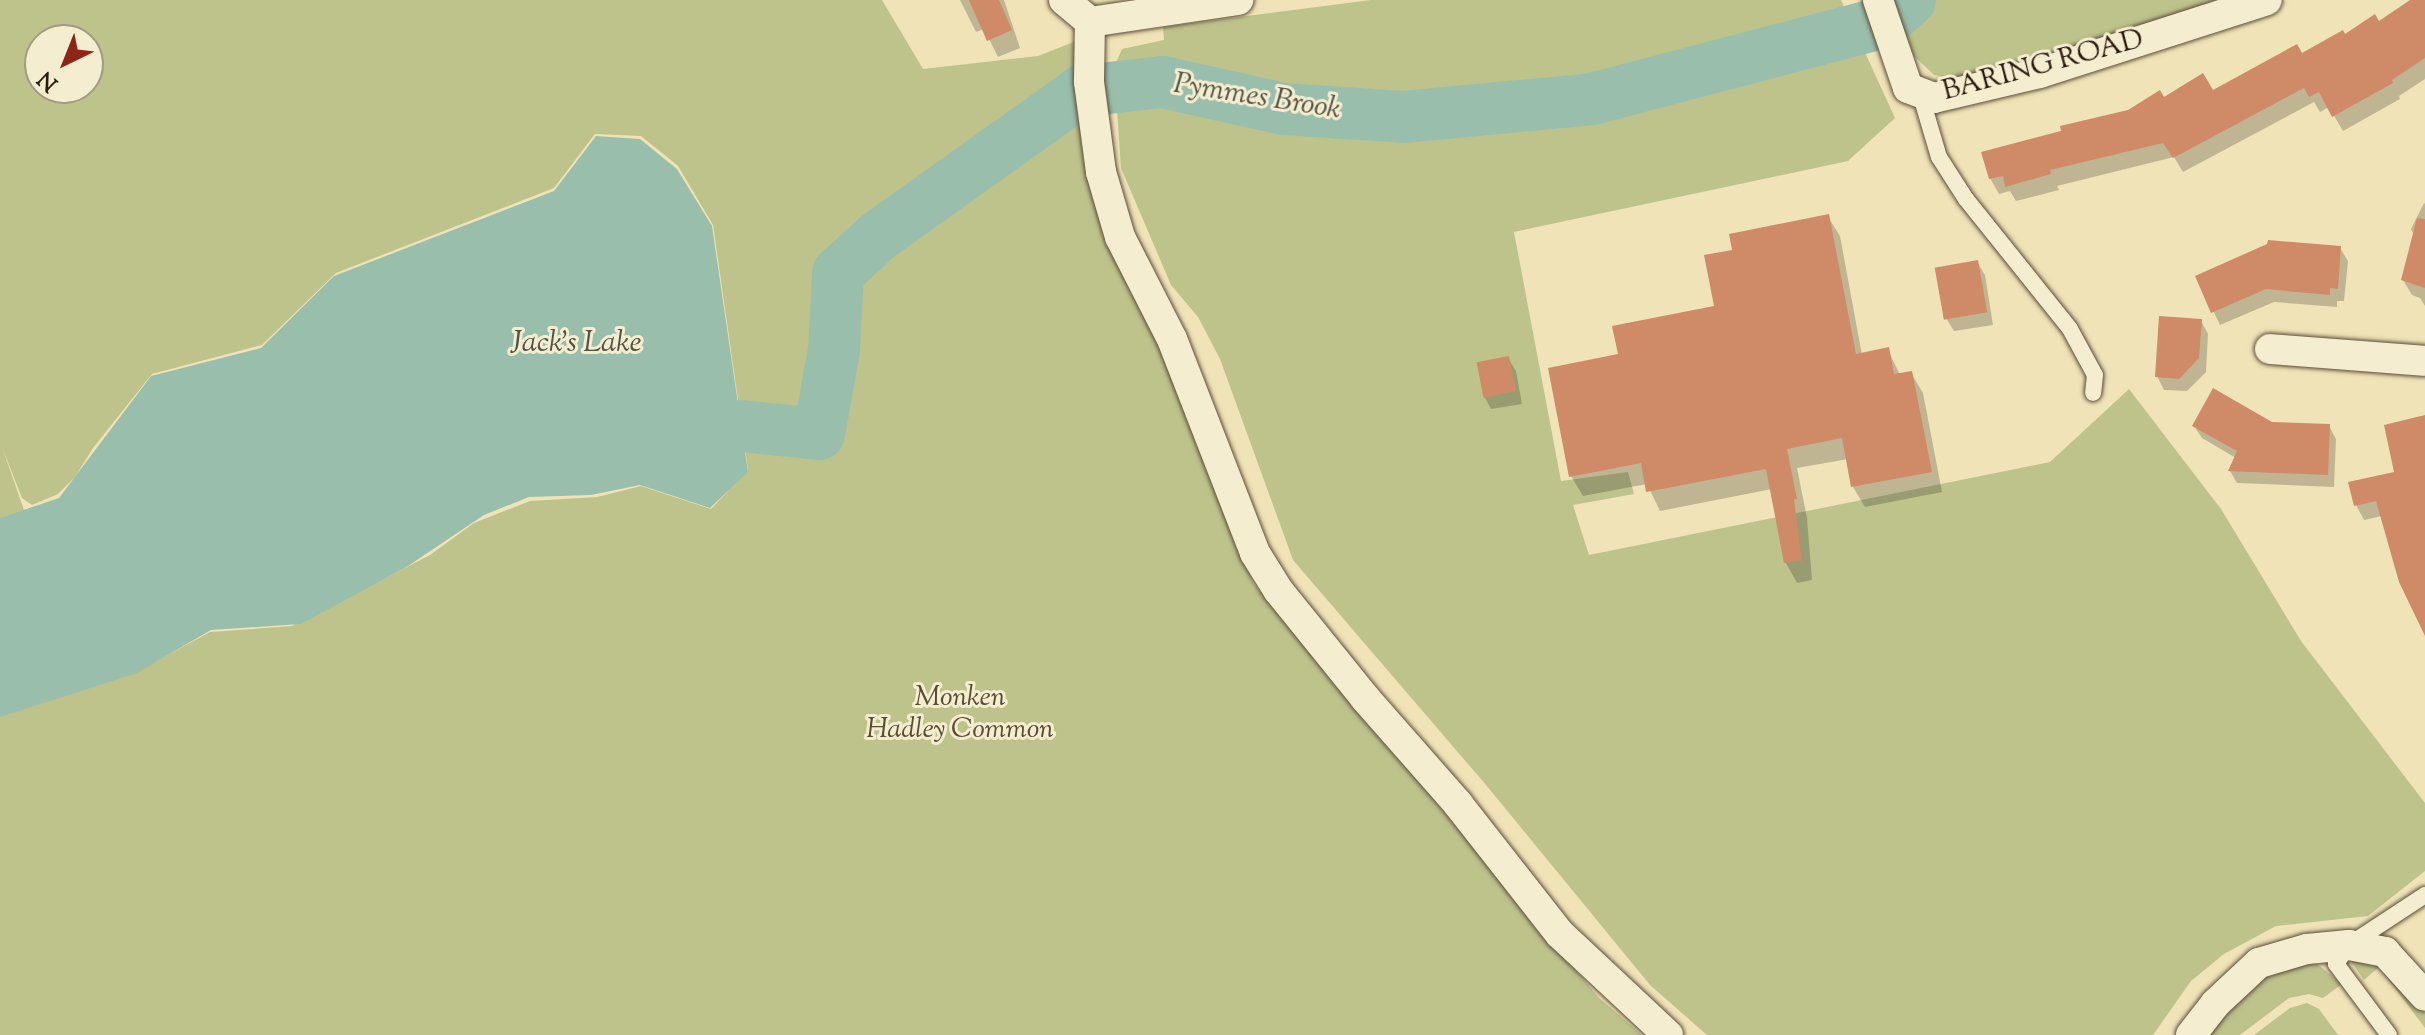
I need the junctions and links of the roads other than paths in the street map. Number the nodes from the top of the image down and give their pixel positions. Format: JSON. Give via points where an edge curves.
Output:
{"nodes":[{"id":1,"x":1238,"y":0,"type":"edge"},
{"id":2,"x":1878,"y":0,"type":"edge"},
{"id":3,"x":2267,"y":0,"type":"edge"},
{"id":4,"x":1065,"y":2,"type":"edge"},
{"id":5,"x":1090,"y":22,"type":"junction"},
{"id":6,"x":1920,"y":93,"type":"junction"},
{"id":7,"x":2270,"y":349,"type":"dead end"},
{"id":8,"x":2425,"y":361,"type":"edge"},
{"id":9,"x":2093,"y":393,"type":"dead end"},
{"id":10,"x":2425,"y":895,"type":"edge"},
{"id":11,"x":2349,"y":945,"type":"junction"},
{"id":12,"x":2425,"y":996,"type":"edge"},
{"id":13,"x":1668,"y":1035,"type":"edge"},
{"id":14,"x":2191,"y":1035,"type":"edge"},
{"id":15,"x":2389,"y":1035,"type":"edge"}],
"edges":[{"from":1,"to":5,"type":"street"},
{"from":2,"to":6,"type":"street","name":"BARING ROAD","via":[[1908,88]]},
{"from":3,"to":6,"type":"street","name":"BARING ROAD","via":[[2040,73],[1934,98]]},
{"from":4,"to":5,"type":"street"},
{"from":5,"to":13,"type":"street","via":[[1090,90],[1101,172],[1120,237],[1172,339],[1255,553],[1560,934]]},
{"from":6,"to":9,"type":"lane","via":[[1939,157],[2070,329],[2095,375]]},
{"from":7,"to":8,"type":"street"},
{"from":10,"to":11,"type":"lane"},
{"from":11,"to":12,"type":"street","via":[[2385,952]]},
{"from":11,"to":14,"type":"street","via":[[2307,949],[2259,963]]},
{"from":11,"to":15,"type":"lane","via":[[2336,964]]}]}
